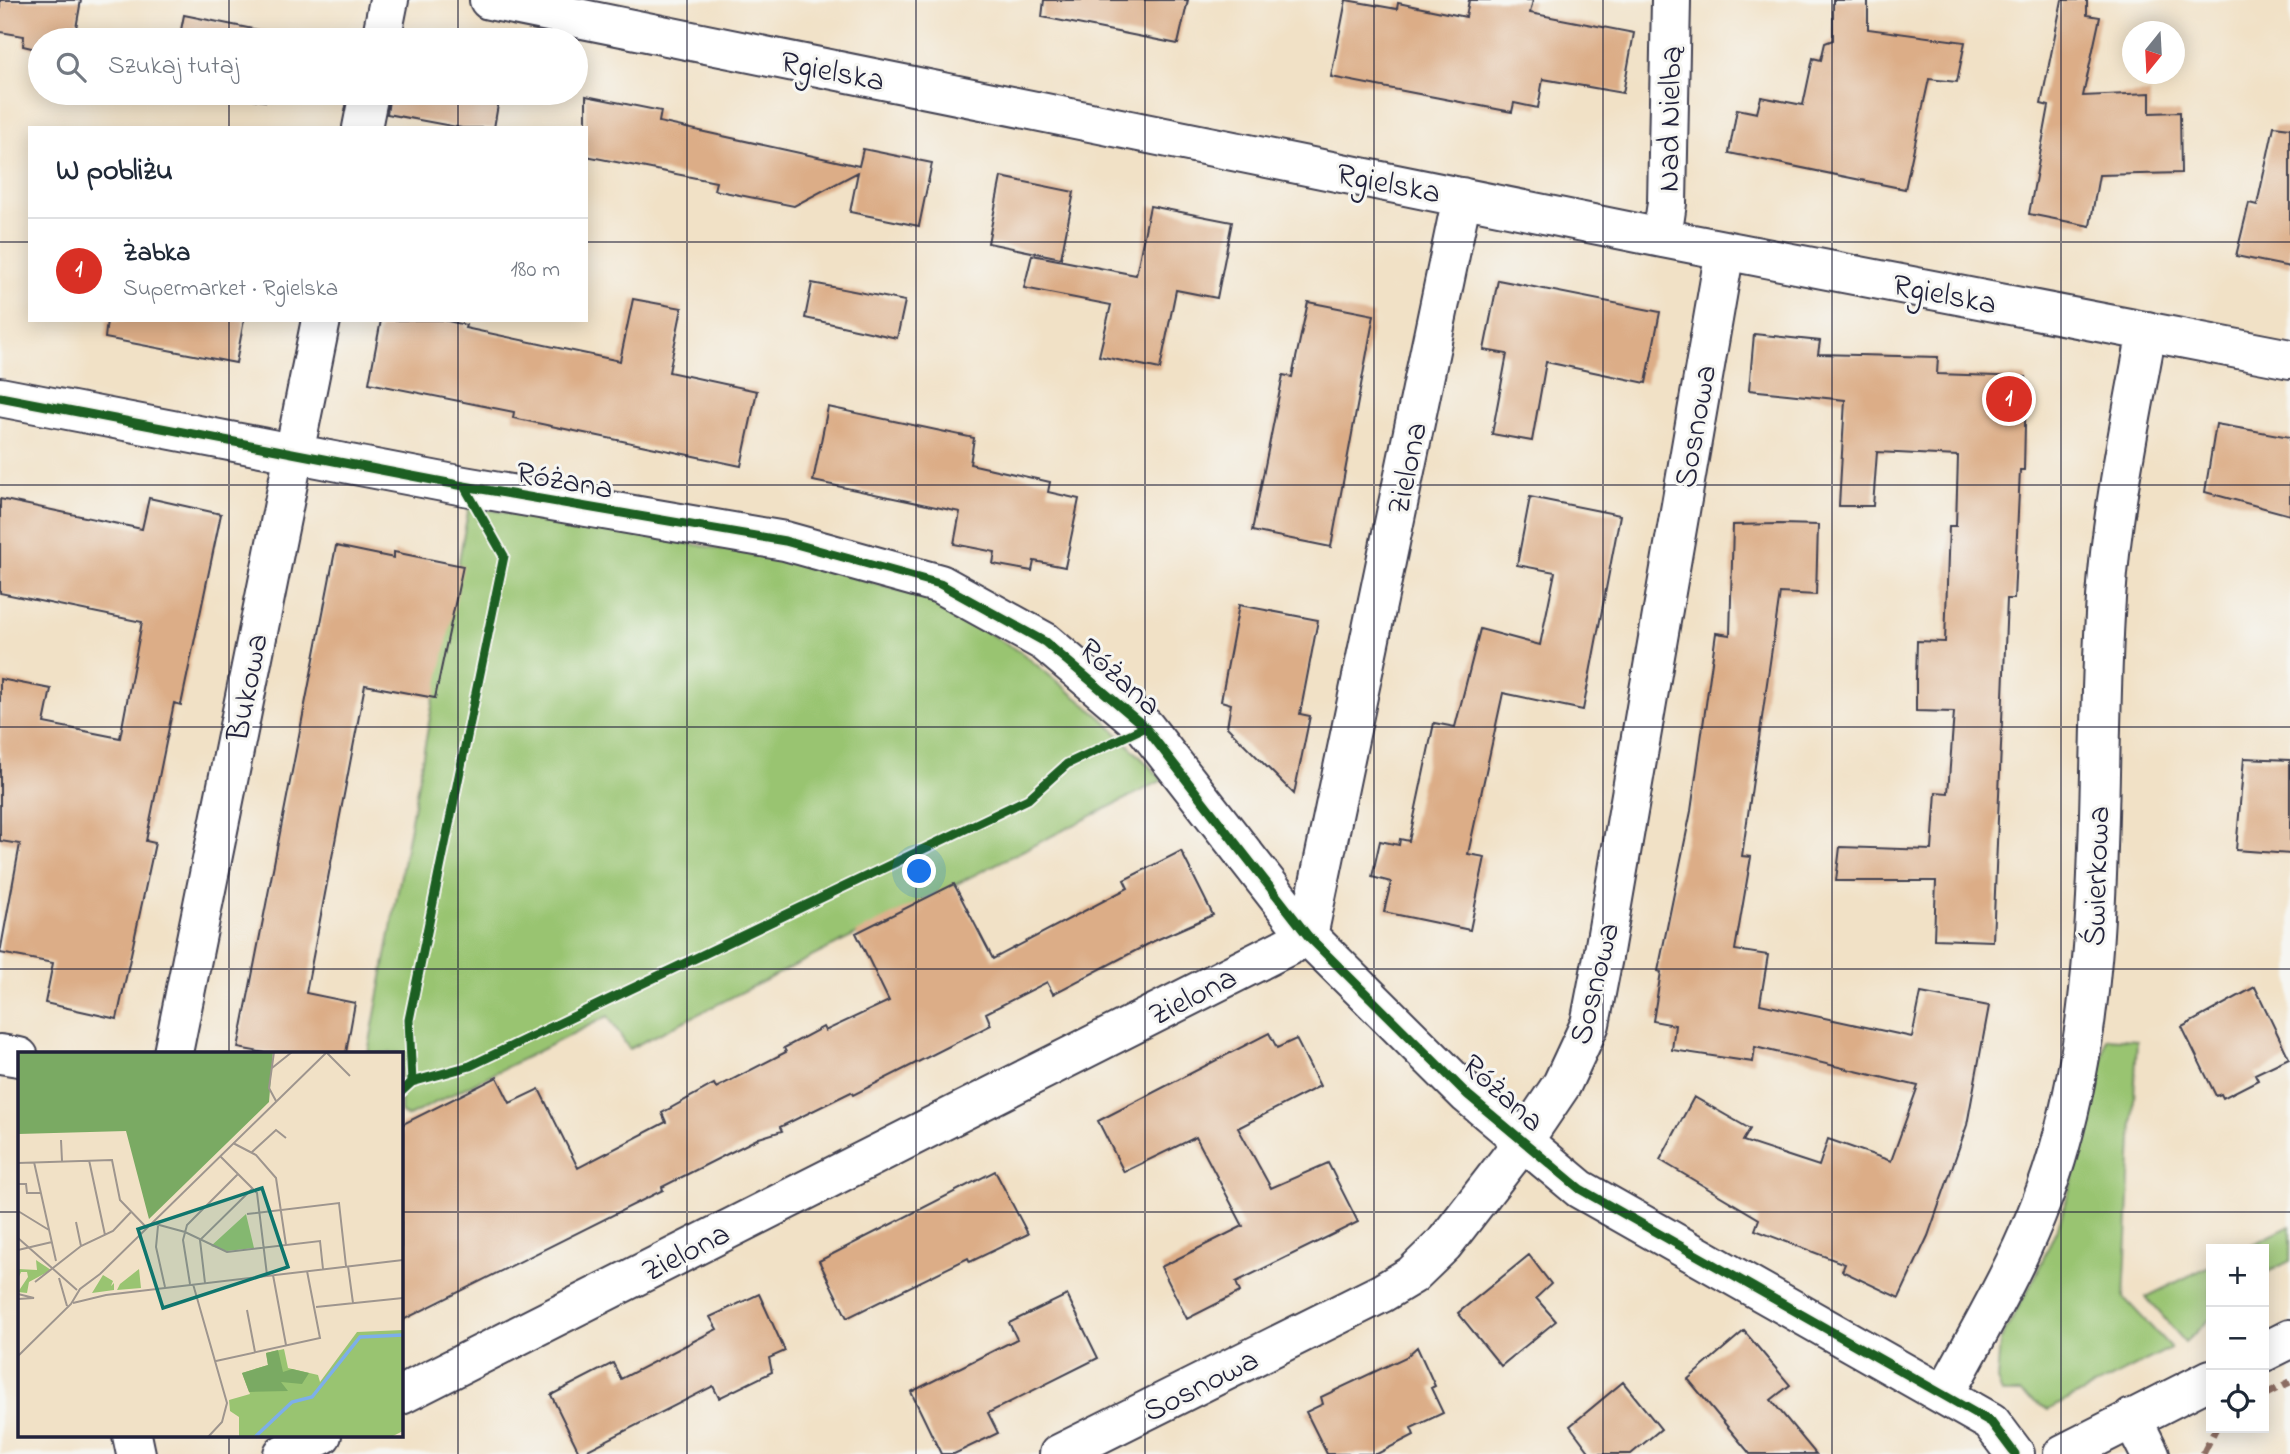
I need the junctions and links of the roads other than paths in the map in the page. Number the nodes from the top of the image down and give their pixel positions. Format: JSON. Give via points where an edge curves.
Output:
{"nodes":[{"id":1,"x":389,"y":0,"type":"edge"},
{"id":2,"x":489,"y":0,"type":"edge"},
{"id":3,"x":1671,"y":0,"type":"edge"},
{"id":4,"x":383,"y":28,"type":"edge"},
{"id":5,"x":367,"y":105,"type":"edge"},
{"id":6,"x":362,"y":126,"type":"edge"},
{"id":7,"x":1462,"y":197,"type":"junction"},
{"id":8,"x":1662,"y":238,"type":"junction"},
{"id":9,"x":1725,"y":250,"type":"junction"},
{"id":10,"x":321,"y":322,"type":"edge"},
{"id":11,"x":2147,"y":331,"type":"junction"},
{"id":12,"x":2290,"y":359,"type":"edge"},
{"id":13,"x":0,"y":397,"type":"edge"},
{"id":14,"x":293,"y":452,"type":"junction"},
{"id":15,"x":1308,"y":936,"type":"junction"},
{"id":16,"x":173,"y":1052,"type":"edge"},
{"id":17,"x":0,"y":1054,"type":"edge"},
{"id":18,"x":18,"y":1057,"type":"edge"},
{"id":19,"x":1522,"y":1143,"type":"junction"},
{"id":20,"x":2290,"y":1339,"type":"edge"},
{"id":21,"x":2269,"y":1350,"type":"edge"},
{"id":22,"x":2206,"y":1381,"type":"edge"},
{"id":23,"x":402,"y":1394,"type":"edge"},
{"id":24,"x":1944,"y":1395,"type":"junction"},
{"id":25,"x":2132,"y":1418,"type":"junction"},
{"id":26,"x":132,"y":1436,"type":"edge"},
{"id":27,"x":319,"y":1436,"type":"edge"},
{"id":28,"x":136,"y":1454,"type":"edge"},
{"id":29,"x":284,"y":1454,"type":"edge"},
{"id":30,"x":1059,"y":1454,"type":"edge"},
{"id":31,"x":2015,"y":1454,"type":"edge"},
{"id":32,"x":2063,"y":1454,"type":"edge"},
{"id":33,"x":2150,"y":1454,"type":"edge"}],
"edges":[{"from":1,"to":4,"type":"street"},
{"from":2,"to":7,"type":"street","name":"Rgielska"},
{"from":3,"to":8,"type":"street","name":"Nad Nielbą","via":[[1667,203]]},
{"from":5,"to":6,"type":"street"},
{"from":7,"to":8,"type":"street","name":"Rgielska"},
{"from":7,"to":15,"type":"street","name":"Zielona"},
{"from":8,"to":9,"type":"street","name":"Rgielska"},
{"from":9,"to":11,"type":"street","name":"Rgielska"},
{"from":9,"to":19,"type":"street","name":"Sosnowa","via":[[1590,1024],[1562,1084]]},
{"from":10,"to":14,"type":"street","name":"Bukowa"},
{"from":11,"to":12,"type":"street","name":"Rgielska"},
{"from":11,"to":24,"type":"street","name":"Świerkowa","via":[[2114,504],[2090,980],[2081,1056],[2060,1145],[2027,1241]]},
{"from":13,"to":14,"type":"street","name":"Różana"},
{"from":14,"to":15,"type":"street","name":"Różana","via":[[785,541],[940,584],[1045,642],[1145,727]]},
{"from":14,"to":16,"type":"street","name":"Bukowa"},
{"from":15,"to":19,"type":"street","name":"Różana"},
{"from":15,"to":23,"type":"street","name":"Zielona"},
{"from":17,"to":18,"type":"street"},
{"from":19,"to":24,"type":"street","name":"Różana","via":[[1580,1189]]},
{"from":19,"to":30,"type":"street","name":"Sosnowa","via":[[1444,1244],[1412,1275]]},
{"from":20,"to":21,"type":"street"},
{"from":22,"to":25,"type":"street"},
{"from":24,"to":31,"type":"street","name":"Różana","via":[[1991,1422]]},
{"from":25,"to":32,"type":"street"},
{"from":25,"to":33,"type":"street"},
{"from":26,"to":28,"type":"street"},
{"from":27,"to":29,"type":"street"}]}
